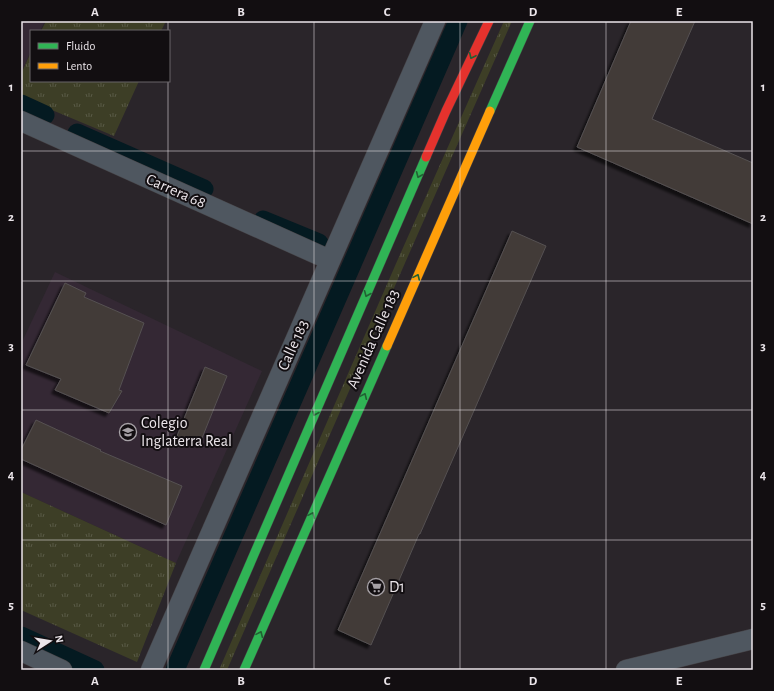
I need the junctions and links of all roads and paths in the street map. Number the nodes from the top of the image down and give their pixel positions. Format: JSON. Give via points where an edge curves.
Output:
{"nodes":[{"id":1,"x":435,"y":21,"type":"edge"},
{"id":2,"x":489,"y":21,"type":"edge"},
{"id":3,"x":530,"y":21,"type":"edge"},
{"id":4,"x":21,"y":121,"type":"edge"},
{"id":5,"x":330,"y":260,"type":"junction"},
{"id":6,"x":753,"y":639,"type":"edge"},
{"id":7,"x":21,"y":651,"type":"edge"},
{"id":8,"x":62,"y":670,"type":"edge"},
{"id":9,"x":150,"y":670,"type":"edge"},
{"id":10,"x":204,"y":670,"type":"edge"},
{"id":11,"x":244,"y":670,"type":"edge"},
{"id":12,"x":626,"y":670,"type":"edge"}],
"edges":[{"from":1,"to":5,"type":"street","name":"Calle 183"},
{"from":2,"to":10,"type":"main road","name":"Avenida Calle 183","one_way":true,"via":[[443,119]]},
{"from":11,"to":3,"type":"main road","name":"Avenida Calle 183","one_way":true},
{"from":4,"to":5,"type":"street","name":"Carrera 68"},
{"from":5,"to":9,"type":"street","name":"Calle 183"},
{"from":6,"to":12,"type":"street"},
{"from":7,"to":8,"type":"street"}]}
